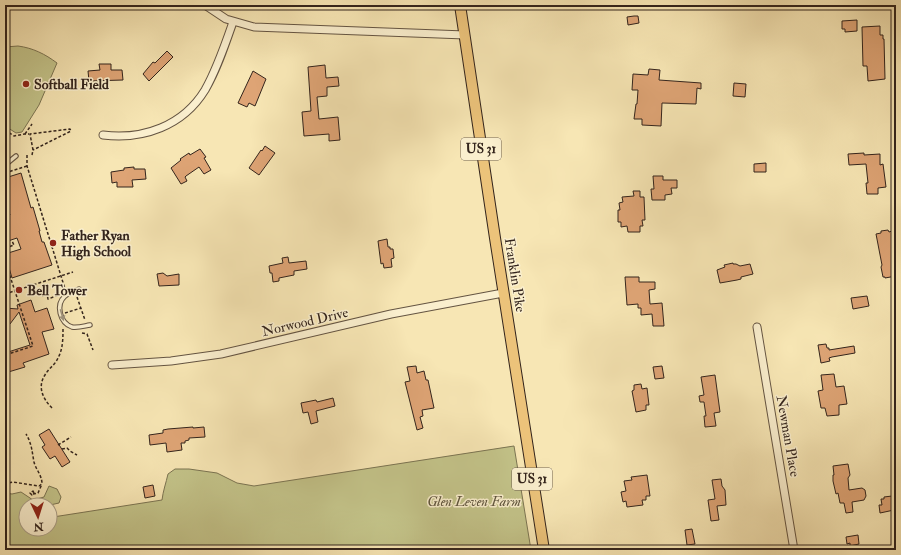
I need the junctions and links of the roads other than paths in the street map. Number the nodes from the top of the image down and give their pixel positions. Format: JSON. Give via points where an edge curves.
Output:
{"nodes":[{"id":1,"x":205,"y":5,"type":"edge"},
{"id":2,"x":460,"y":5,"type":"edge"},
{"id":3,"x":233,"y":22,"type":"junction"},
{"id":4,"x":465,"y":35,"type":"junction"},
{"id":5,"x":103,"y":136,"type":"dead end"},
{"id":6,"x":16,"y":156,"type":"dead end"},
{"id":7,"x":5,"y":165,"type":"edge"},
{"id":8,"x":79,"y":289,"type":"dead end"},
{"id":9,"x":503,"y":293,"type":"junction"},
{"id":10,"x":90,"y":325,"type":"dead end"},
{"id":11,"x":757,"y":326,"type":"dead end"},
{"id":12,"x":112,"y":365,"type":"dead end"},
{"id":13,"x":544,"y":550,"type":"edge"},
{"id":14,"x":794,"y":550,"type":"edge"}],
"edges":[{"from":1,"to":3,"type":"street"},
{"from":2,"to":4,"type":"main road","name":"Franklin Pike","number":"US 31"},
{"from":3,"to":4,"type":"street","via":[[261,28]]},
{"from":3,"to":5,"type":"street","via":[[206,88],[184,114],[149,133]]},
{"from":4,"to":9,"type":"main road","name":"Franklin Pike","number":"US 31"},
{"from":6,"to":7,"type":"lane"},
{"from":8,"to":10,"type":"lane","via":[[69,293],[62,300],[60,315],[70,326]]},
{"from":9,"to":12,"type":"street","name":"Norwood Drive","via":[[391,314],[221,354]]},
{"from":9,"to":13,"type":"main road","name":"Franklin Pike","number":"US 31"},
{"from":11,"to":14,"type":"street","name":"Newman Place"}]}
